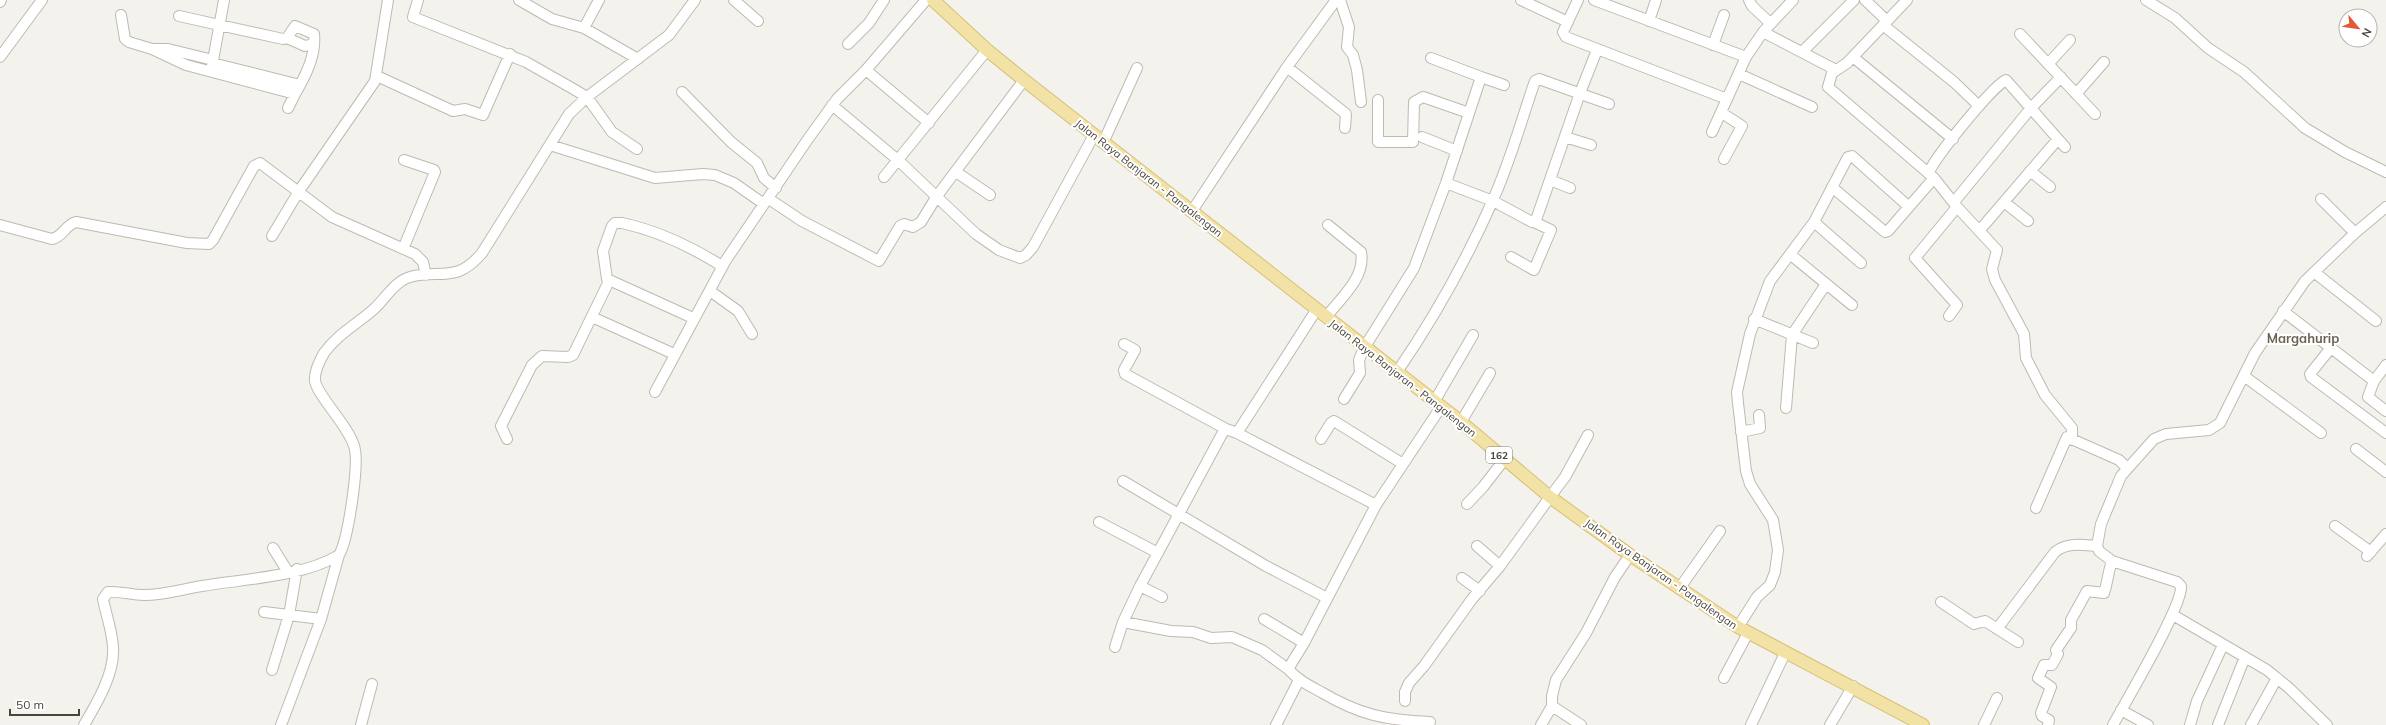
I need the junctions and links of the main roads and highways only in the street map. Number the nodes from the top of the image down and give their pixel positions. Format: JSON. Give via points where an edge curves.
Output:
{"nodes":[{"id":1,"x":933,"y":0,"type":"edge"},
{"id":2,"x":1924,"y":725,"type":"edge"}],
"edges":[{"from":1,"to":2,"type":"main road","name":"Jalan Raya Banjaran - Pangalengan","number":"162","via":[[1024,80],[1461,422],[1550,497],[1679,589],[1743,630]]}]}
